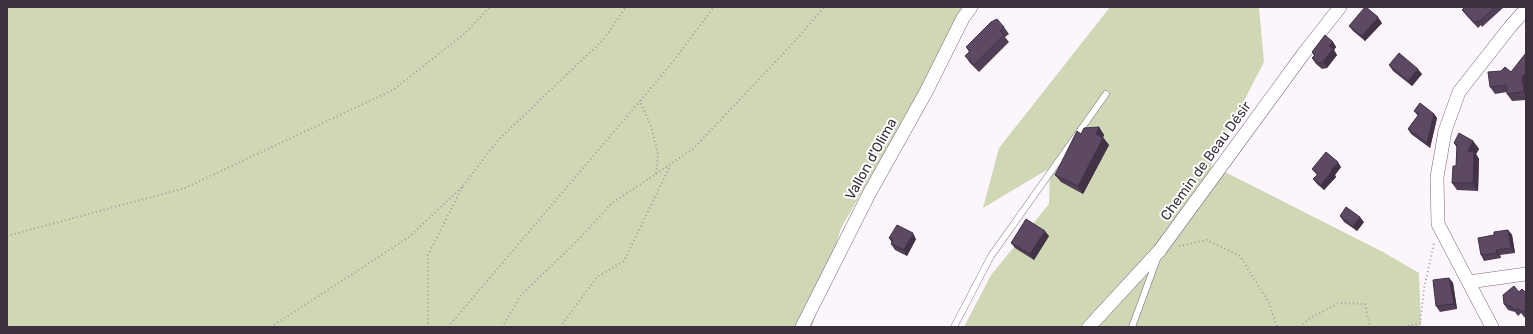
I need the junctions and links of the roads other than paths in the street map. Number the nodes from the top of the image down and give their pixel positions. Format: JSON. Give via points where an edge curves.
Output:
{"nodes":[{"id":1,"x":971,"y":7,"type":"edge"},
{"id":2,"x":1340,"y":7,"type":"edge"},
{"id":3,"x":1526,"y":10,"type":"edge"},
{"id":4,"x":1106,"y":94,"type":"dead end"},
{"id":5,"x":1160,"y":250,"type":"junction"},
{"id":6,"x":1526,"y":274,"type":"edge"},
{"id":7,"x":1469,"y":282,"type":"junction"},
{"id":8,"x":802,"y":327,"type":"edge"},
{"id":9,"x":954,"y":327,"type":"edge"},
{"id":10,"x":1089,"y":327,"type":"edge"},
{"id":11,"x":1132,"y":327,"type":"edge"},
{"id":12,"x":1492,"y":327,"type":"edge"}],
"edges":[{"from":1,"to":8,"type":"street","name":"Vallon d'Olima","via":[[869,194]]},
{"from":2,"to":5,"type":"street","name":"Chemin de Beau Désir"},
{"from":3,"to":7,"type":"street","via":[[1459,92],[1445,131],[1437,177],[1438,224]]},
{"from":4,"to":9,"type":"lane","via":[[991,256]]},
{"from":5,"to":10,"type":"street","name":"Chemin de Beau Désir"},
{"from":5,"to":11,"type":"lane"},
{"from":6,"to":7,"type":"street"},
{"from":7,"to":12,"type":"street"}]}
